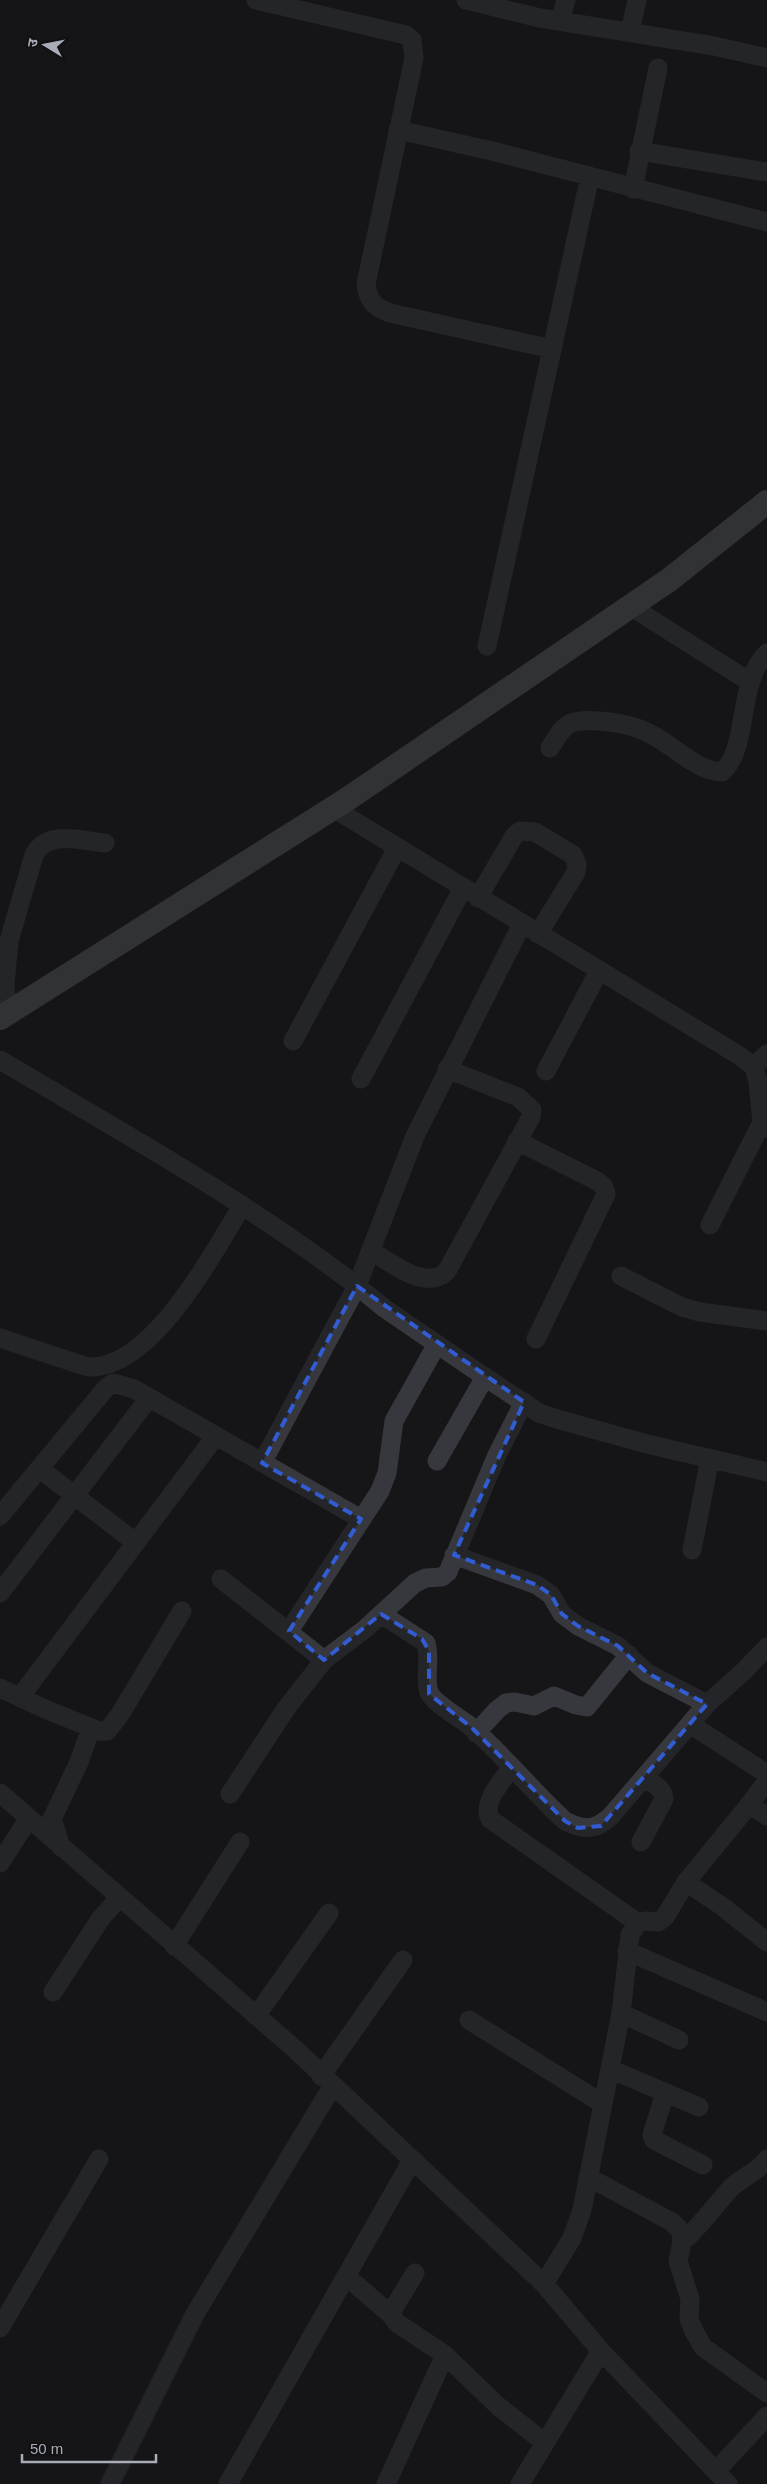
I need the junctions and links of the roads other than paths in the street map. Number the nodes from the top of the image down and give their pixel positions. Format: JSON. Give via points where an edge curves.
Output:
{"nodes":[{"id":1,"x":256,"y":0,"type":"edge"},
{"id":2,"x":466,"y":0,"type":"edge"},
{"id":3,"x":566,"y":0,"type":"edge"},
{"id":4,"x":637,"y":0,"type":"edge"},
{"id":5,"x":492,"y":4,"type":"edge"},
{"id":6,"x":560,"y":21,"type":"junction"},
{"id":7,"x":630,"y":32,"type":"junction"},
{"id":8,"x":767,"y":58,"type":"edge"},
{"id":9,"x":658,"y":68,"type":"dead end"},
{"id":10,"x":398,"y":130,"type":"junction"},
{"id":11,"x":639,"y":151,"type":"junction"},
{"id":12,"x":767,"y":172,"type":"edge"},
{"id":13,"x":590,"y":176,"type":"junction"},
{"id":14,"x":632,"y":189,"type":"junction"},
{"id":15,"x":767,"y":222,"type":"edge"},
{"id":16,"x":552,"y":349,"type":"junction"},
{"id":17,"x":767,"y":502,"type":"edge"},
{"id":18,"x":630,"y":606,"type":"junction"},
{"id":19,"x":486,"y":646,"type":"dead end"},
{"id":20,"x":767,"y":653,"type":"edge"},
{"id":21,"x":750,"y":682,"type":"junction"},
{"id":22,"x":550,"y":748,"type":"dead end"},
{"id":23,"x":333,"y":808,"type":"junction"},
{"id":24,"x":105,"y":844,"type":"dead end"},
{"id":25,"x":397,"y":848,"type":"junction"},
{"id":26,"x":470,"y":893,"type":"junction"},
{"id":27,"x":522,"y":924,"type":"junction"},
{"id":28,"x":538,"y":934,"type":"junction"},
{"id":29,"x":4,"y":939,"type":"edge"},
{"id":30,"x":599,"y":971,"type":"junction"},
{"id":31,"x":4,"y":1016,"type":"edge"},
{"id":32,"x":293,"y":1041,"type":"dead end"},
{"id":33,"x":767,"y":1054,"type":"edge"},
{"id":34,"x":0,"y":1060,"type":"edge"},
{"id":35,"x":754,"y":1067,"type":"junction"},
{"id":36,"x":447,"y":1069,"type":"junction"},
{"id":37,"x":546,"y":1071,"type":"dead end"},
{"id":38,"x":361,"y":1079,"type":"dead end"},
{"id":39,"x":764,"y":1125,"type":"edge"},
{"id":40,"x":517,"y":1141,"type":"junction"},
{"id":41,"x":242,"y":1206,"type":"junction"},
{"id":42,"x":710,"y":1225,"type":"dead end"},
{"id":43,"x":371,"y":1251,"type":"junction"},
{"id":44,"x":621,"y":1276,"type":"dead end"},
{"id":45,"x":356,"y":1286,"type":"junction"},
{"id":46,"x":767,"y":1320,"type":"edge"},
{"id":47,"x":0,"y":1338,"type":"edge"},
{"id":48,"x":536,"y":1339,"type":"dead end"},
{"id":49,"x":437,"y":1344,"type":"junction"},
{"id":50,"x":485,"y":1377,"type":"junction"},
{"id":51,"x":149,"y":1398,"type":"junction"},
{"id":52,"x":524,"y":1402,"type":"junction"},
{"id":53,"x":215,"y":1437,"type":"junction"},
{"id":54,"x":710,"y":1458,"type":"junction"},
{"id":55,"x":437,"y":1461,"type":"dead end"},
{"id":56,"x":262,"y":1463,"type":"junction"},
{"id":57,"x":40,"y":1469,"type":"junction"},
{"id":58,"x":767,"y":1472,"type":"edge"},
{"id":59,"x":74,"y":1496,"type":"junction"},
{"id":60,"x":0,"y":1516,"type":"edge"},
{"id":61,"x":361,"y":1519,"type":"junction"},
{"id":62,"x":135,"y":1542,"type":"junction"},
{"id":63,"x":692,"y":1550,"type":"dead end"},
{"id":64,"x":454,"y":1555,"type":"junction"},
{"id":65,"x":221,"y":1579,"type":"dead end"},
{"id":66,"x":4,"y":1582,"type":"edge"},
{"id":67,"x":182,"y":1611,"type":"dead end"},
{"id":68,"x":381,"y":1614,"type":"junction"},
{"id":69,"x":289,"y":1631,"type":"junction"},
{"id":70,"x":767,"y":1647,"type":"edge"},
{"id":71,"x":629,"y":1655,"type":"junction"},
{"id":72,"x":324,"y":1660,"type":"junction"},
{"id":73,"x":0,"y":1688,"type":"edge"},
{"id":74,"x":20,"y":1697,"type":"junction"},
{"id":75,"x":707,"y":1704,"type":"junction"},
{"id":76,"x":690,"y":1724,"type":"junction"},
{"id":77,"x":91,"y":1728,"type":"junction"},
{"id":78,"x":476,"y":1733,"type":"junction"},
{"id":79,"x":511,"y":1768,"type":"junction"},
{"id":80,"x":767,"y":1774,"type":"edge"},
{"id":81,"x":644,"y":1778,"type":"junction"},
{"id":82,"x":767,"y":1781,"type":"edge"},
{"id":83,"x":0,"y":1793,"type":"edge"},
{"id":84,"x":230,"y":1794,"type":"dead end"},
{"id":85,"x":749,"y":1805,"type":"junction"},
{"id":86,"x":767,"y":1816,"type":"edge"},
{"id":87,"x":29,"y":1818,"type":"junction"},
{"id":88,"x":240,"y":1842,"type":"dead end"},
{"id":89,"x":641,"y":1842,"type":"dead end"},
{"id":90,"x":61,"y":1847,"type":"junction"},
{"id":91,"x":0,"y":1863,"type":"edge"},
{"id":92,"x":686,"y":1882,"type":"junction"},
{"id":93,"x":119,"y":1898,"type":"junction"},
{"id":94,"x":329,"y":1913,"type":"dead end"},
{"id":95,"x":638,"y":1923,"type":"junction"},
{"id":96,"x":767,"y":1942,"type":"edge"},
{"id":97,"x":174,"y":1946,"type":"junction"},
{"id":98,"x":628,"y":1951,"type":"junction"},
{"id":99,"x":403,"y":1960,"type":"dead end"},
{"id":100,"x":54,"y":1992,"type":"dead end"},
{"id":101,"x":767,"y":2012,"type":"edge"},
{"id":102,"x":621,"y":2013,"type":"junction"},
{"id":103,"x":256,"y":2016,"type":"junction"},
{"id":104,"x":469,"y":2020,"type":"dead end"},
{"id":105,"x":679,"y":2040,"type":"dead end"},
{"id":106,"x":610,"y":2069,"type":"junction"},
{"id":107,"x":326,"y":2081,"type":"junction"},
{"id":108,"x":665,"y":2093,"type":"junction"},
{"id":109,"x":603,"y":2104,"type":"junction"},
{"id":110,"x":698,"y":2107,"type":"dead end"},
{"id":111,"x":99,"y":2159,"type":"dead end"},
{"id":112,"x":767,"y":2159,"type":"edge"},
{"id":113,"x":411,"y":2162,"type":"junction"},
{"id":114,"x":703,"y":2165,"type":"dead end"},
{"id":115,"x":588,"y":2177,"type":"junction"},
{"id":116,"x":682,"y":2242,"type":"junction"},
{"id":117,"x":415,"y":2273,"type":"dead end"},
{"id":118,"x":346,"y":2276,"type":"junction"},
{"id":119,"x":544,"y":2284,"type":"junction"},
{"id":120,"x":390,"y":2314,"type":"junction"},
{"id":121,"x":0,"y":2328,"type":"edge"},
{"id":122,"x":601,"y":2352,"type":"junction"},
{"id":123,"x":445,"y":2355,"type":"junction"},
{"id":124,"x":767,"y":2393,"type":"edge"},
{"id":125,"x":767,"y":2416,"type":"edge"},
{"id":126,"x":544,"y":2442,"type":"junction"},
{"id":127,"x":722,"y":2477,"type":"edge"},
{"id":128,"x":110,"y":2484,"type":"edge"},
{"id":129,"x":228,"y":2484,"type":"edge"},
{"id":130,"x":386,"y":2484,"type":"edge"},
{"id":131,"x":520,"y":2484,"type":"edge"}],
"edges":[{"from":1,"to":10,"type":"street","via":[[406,35],[412,40],[414,58]]},
{"from":2,"to":5,"type":"street"},
{"from":3,"to":6,"type":"street"},
{"from":4,"to":7,"type":"street"},
{"from":5,"to":6,"type":"street"},
{"from":6,"to":7,"type":"street"},
{"from":7,"to":8,"type":"street"},
{"from":9,"to":11,"type":"street"},
{"from":10,"to":13,"type":"street"},
{"from":10,"to":16,"type":"street","via":[[366,284],[368,296],[376,307],[390,313]]},
{"from":11,"to":12,"type":"street"},
{"from":11,"to":14,"type":"street"},
{"from":13,"to":14,"type":"street"},
{"from":13,"to":16,"type":"street"},
{"from":14,"to":15,"type":"street"},
{"from":16,"to":19,"type":"street"},
{"from":17,"to":18,"type":"main road","via":[[669,580]]},
{"from":18,"to":21,"type":"street"},
{"from":18,"to":23,"type":"main road"},
{"from":20,"to":21,"type":"street"},
{"from":21,"to":22,"type":"street","via":[[735,748],[729,765],[722,772],[703,767],[635,727],[613,722],[573,721],[563,727]]},
{"from":23,"to":25,"type":"street"},
{"from":23,"to":31,"type":"main road"},
{"from":24,"to":29,"type":"street","via":[[57,838],[39,846]]},
{"from":25,"to":26,"type":"street"},
{"from":25,"to":32,"type":"street"},
{"from":26,"to":27,"type":"street"},
{"from":26,"to":28,"type":"street","via":[[520,831],[535,832],[573,854],[576,872]]},
{"from":26,"to":38,"type":"street"},
{"from":27,"to":28,"type":"street"},
{"from":27,"to":36,"type":"street"},
{"from":28,"to":30,"type":"street"},
{"from":29,"to":31,"type":"street"},
{"from":30,"to":35,"type":"street"},
{"from":30,"to":37,"type":"street"},
{"from":33,"to":35,"type":"street"},
{"from":34,"to":41,"type":"street"},
{"from":35,"to":39,"type":"street"},
{"from":36,"to":40,"type":"street","via":[[526,1103],[532,1110],[531,1117]]},
{"from":36,"to":43,"type":"street","via":[[415,1136]]},
{"from":39,"to":42,"type":"street"},
{"from":40,"to":43,"type":"street","via":[[447,1271],[440,1278],[420,1278]]},
{"from":40,"to":48,"type":"street","via":[[597,1181],[606,1194]]},
{"from":41,"to":45,"type":"street"},
{"from":41,"to":47,"type":"street","via":[[179,1306],[138,1350],[112,1364],[88,1367]]},
{"from":43,"to":45,"type":"street"},
{"from":44,"to":46,"type":"street","via":[[682,1307]]},
{"from":45,"to":49,"type":"street"},
{"from":45,"to":56,"type":"street"},
{"from":49,"to":50,"type":"street"},
{"from":49,"to":61,"type":"street","via":[[394,1422],[385,1480]]},
{"from":50,"to":52,"type":"street"},
{"from":50,"to":55,"type":"street"},
{"from":51,"to":53,"type":"street"},
{"from":51,"to":57,"type":"street","via":[[134,1389],[113,1383]]},
{"from":51,"to":59,"type":"street"},
{"from":52,"to":54,"type":"street","via":[[557,1420]]},
{"from":52,"to":64,"type":"street","via":[[497,1455]]},
{"from":53,"to":56,"type":"street"},
{"from":53,"to":62,"type":"street"},
{"from":54,"to":58,"type":"street"},
{"from":54,"to":63,"type":"street"},
{"from":56,"to":61,"type":"street"},
{"from":57,"to":59,"type":"street"},
{"from":57,"to":60,"type":"street"},
{"from":59,"to":62,"type":"street"},
{"from":59,"to":66,"type":"street"},
{"from":61,"to":69,"type":"street"},
{"from":62,"to":74,"type":"street"},
{"from":64,"to":68,"type":"street","via":[[448,1572],[442,1577],[415,1583]]},
{"from":64,"to":71,"type":"street","via":[[537,1585],[551,1595],[562,1614]]},
{"from":65,"to":69,"type":"street"},
{"from":67,"to":77,"type":"street","via":[[112,1728],[107,1731]]},
{"from":68,"to":72,"type":"street"},
{"from":68,"to":78,"type":"street","via":[[426,1643],[430,1663],[429,1694]]},
{"from":69,"to":72,"type":"street"},
{"from":70,"to":75,"type":"street"},
{"from":71,"to":75,"type":"street","via":[[647,1673]]},
{"from":71,"to":78,"type":"street","via":[[587,1707],[554,1696],[534,1706],[506,1703]]},
{"from":72,"to":84,"type":"street","via":[[285,1710]]},
{"from":73,"to":74,"type":"street"},
{"from":74,"to":77,"type":"street"},
{"from":75,"to":76,"type":"street"},
{"from":76,"to":80,"type":"street"},
{"from":76,"to":81,"type":"street"},
{"from":77,"to":90,"type":"street","via":[[52,1819]]},
{"from":78,"to":79,"type":"street"},
{"from":79,"to":81,"type":"street","via":[[565,1821],[578,1828],[589,1829],[610,1818]]},
{"from":79,"to":95,"type":"street","via":[[488,1803],[490,1819]]},
{"from":81,"to":89,"type":"street","via":[[660,1788],[664,1799]]},
{"from":82,"to":85,"type":"street"},
{"from":83,"to":87,"type":"street"},
{"from":85,"to":86,"type":"street"},
{"from":85,"to":92,"type":"street"},
{"from":87,"to":90,"type":"street"},
{"from":87,"to":91,"type":"street"},
{"from":88,"to":97,"type":"street"},
{"from":90,"to":93,"type":"street"},
{"from":92,"to":95,"type":"street","via":[[665,1917],[658,1922],[646,1920]]},
{"from":92,"to":96,"type":"street"},
{"from":93,"to":97,"type":"street"},
{"from":93,"to":100,"type":"street","via":[[100,1918]]},
{"from":94,"to":103,"type":"street"},
{"from":95,"to":98,"type":"street","via":[[630,1935]]},
{"from":97,"to":103,"type":"street"},
{"from":98,"to":101,"type":"street"},
{"from":98,"to":102,"type":"street"},
{"from":99,"to":107,"type":"street"},
{"from":102,"to":105,"type":"street"},
{"from":102,"to":106,"type":"street"},
{"from":103,"to":107,"type":"street"},
{"from":104,"to":109,"type":"street"},
{"from":106,"to":108,"type":"street"},
{"from":106,"to":109,"type":"street"},
{"from":107,"to":113,"type":"street"},
{"from":107,"to":128,"type":"street","via":[[195,2314]]},
{"from":108,"to":110,"type":"street"},
{"from":108,"to":114,"type":"street","via":[[652,2135],[654,2140]]},
{"from":109,"to":115,"type":"street"},
{"from":111,"to":121,"type":"street"},
{"from":112,"to":116,"type":"street","via":[[760,2169],[731,2188],[699,2228]]},
{"from":113,"to":118,"type":"street"},
{"from":113,"to":119,"type":"street"},
{"from":115,"to":116,"type":"street","via":[[672,2222],[681,2231]]},
{"from":115,"to":119,"type":"street","via":[[582,2210],[572,2238]]},
{"from":116,"to":124,"type":"street","via":[[678,2261],[690,2299],[689,2319],[703,2347]]},
{"from":117,"to":120,"type":"street"},
{"from":118,"to":120,"type":"street"},
{"from":118,"to":129,"type":"street"},
{"from":119,"to":122,"type":"street"},
{"from":120,"to":123,"type":"street","via":[[397,2323]]},
{"from":122,"to":126,"type":"street"},
{"from":122,"to":127,"type":"street"},
{"from":123,"to":126,"type":"street","via":[[498,2406]]},
{"from":123,"to":130,"type":"street"},
{"from":125,"to":127,"type":"street"},
{"from":126,"to":131,"type":"street"}]}
